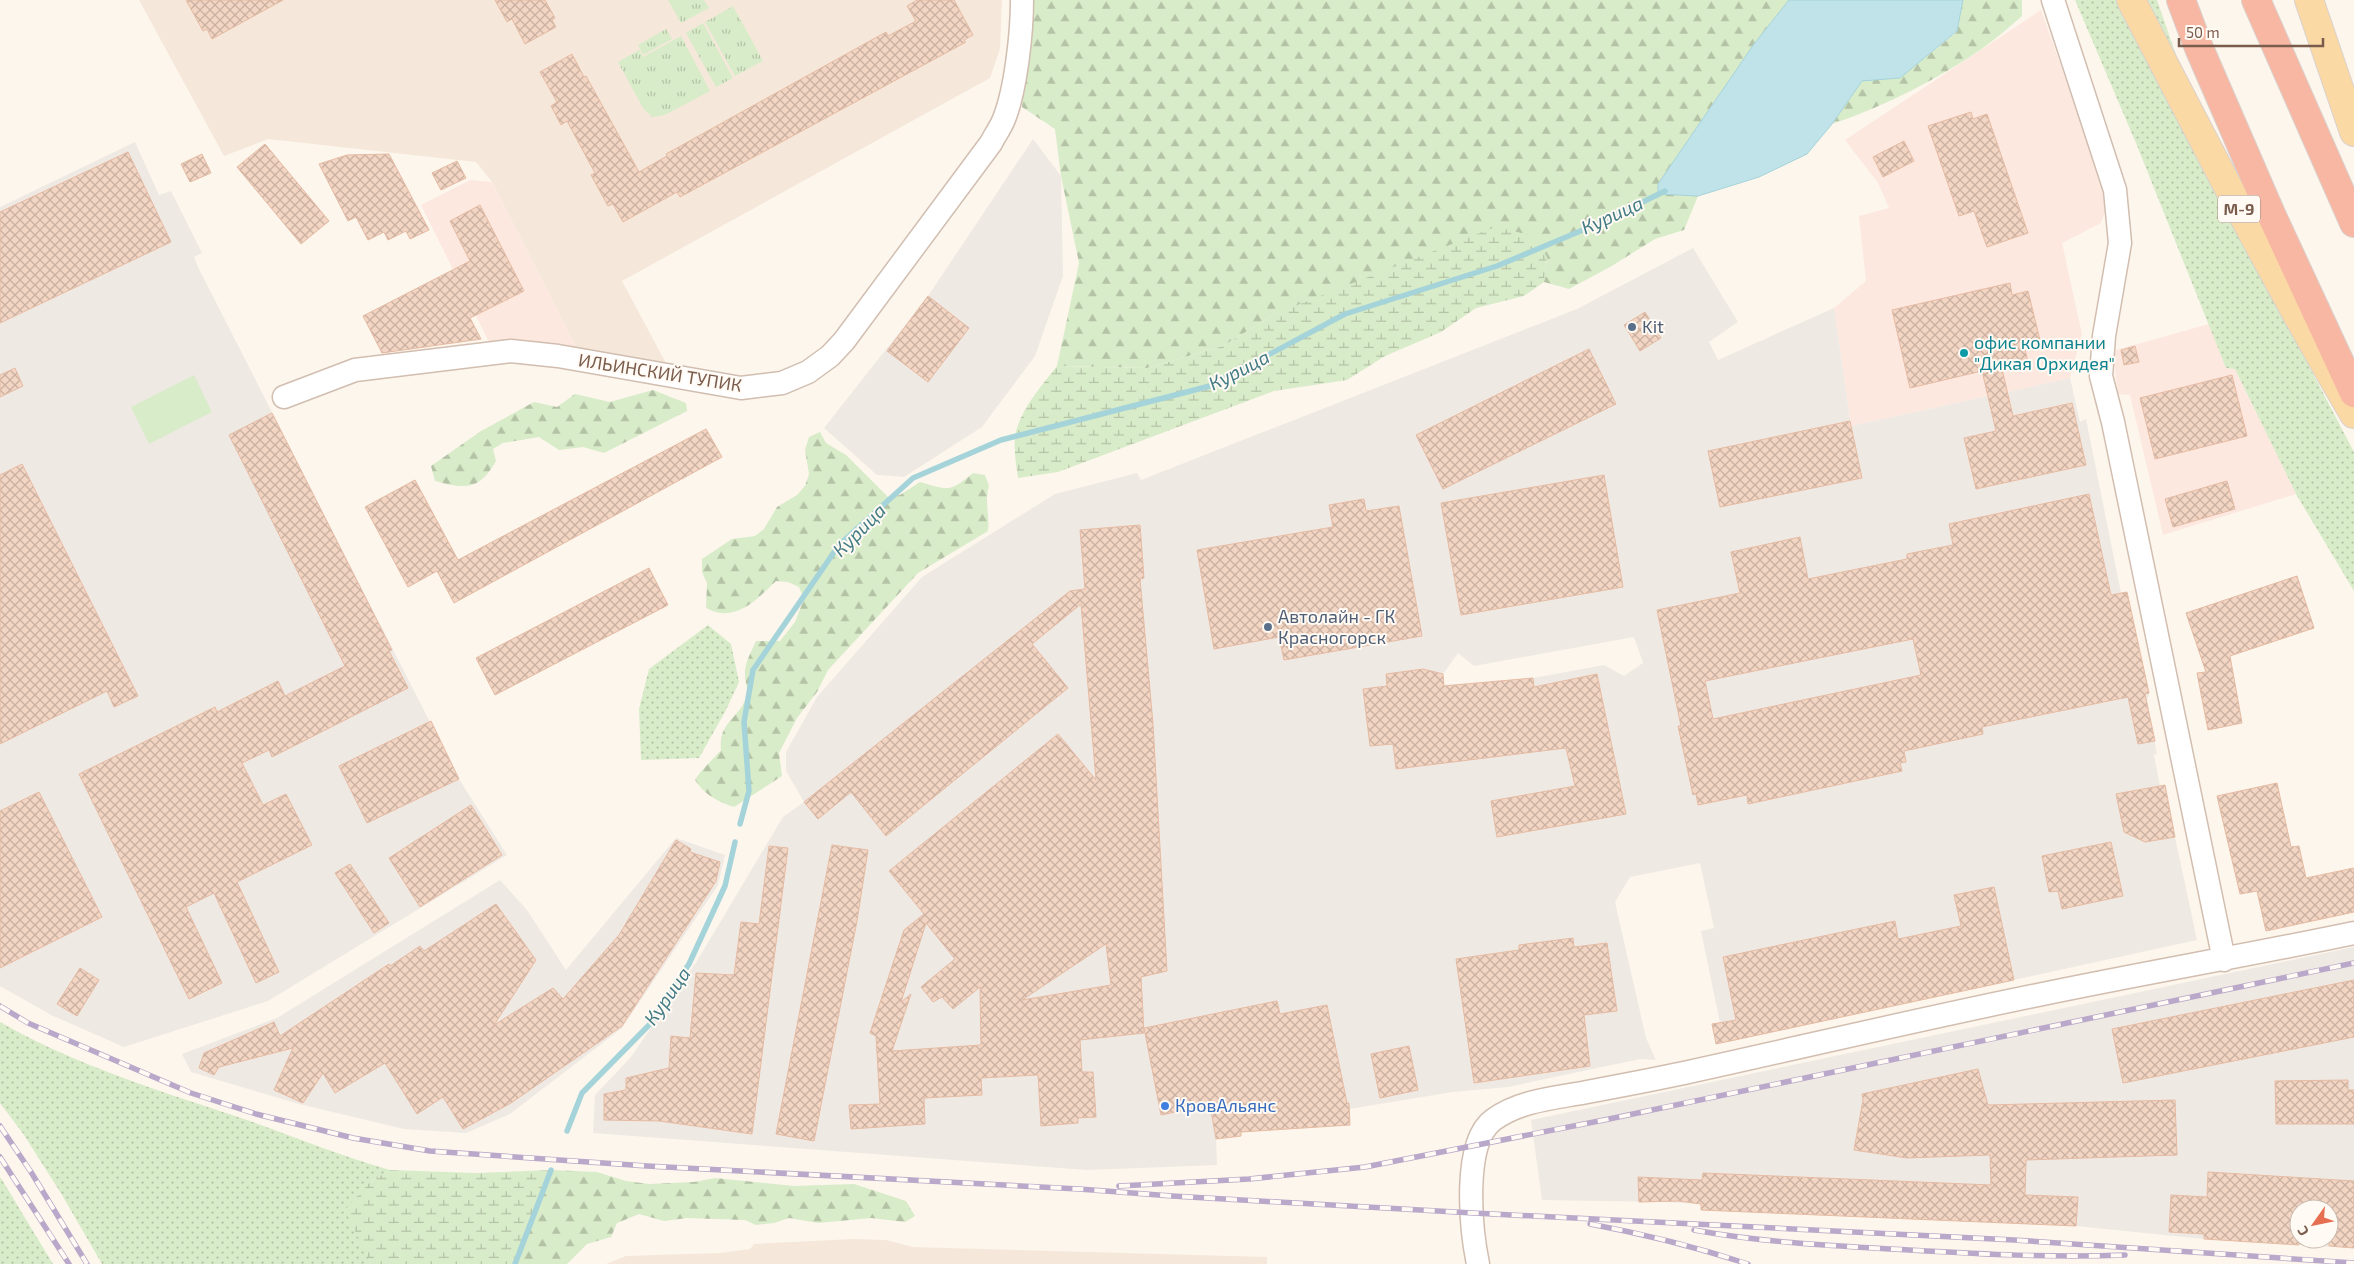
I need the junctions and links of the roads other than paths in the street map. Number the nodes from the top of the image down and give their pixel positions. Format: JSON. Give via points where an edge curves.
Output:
{"nodes":[{"id":1,"x":1022,"y":0,"type":"edge"},
{"id":2,"x":2053,"y":0,"type":"edge"},
{"id":3,"x":2131,"y":0,"type":"edge"},
{"id":4,"x":2181,"y":0,"type":"edge"},
{"id":5,"x":2256,"y":0,"type":"edge"},
{"id":6,"x":2309,"y":0,"type":"edge"},
{"id":7,"x":2354,"y":132,"type":"edge"},
{"id":8,"x":2354,"y":223,"type":"edge"},
{"id":9,"x":2354,"y":393,"type":"edge"},
{"id":10,"x":284,"y":397,"type":"dead end"},
{"id":11,"x":2354,"y":414,"type":"edge"},
{"id":12,"x":2354,"y":933,"type":"edge"},
{"id":13,"x":2224,"y":960,"type":"junction"},
{"id":14,"x":1478,"y":1264,"type":"edge"}],
"edges":[{"from":1,"to":10,"type":"street","name":"ИЛЬИНСКИЙ ТУПИК","via":[[1022,27],[1012,87],[1004,118],[991,143],[844,341],[808,372],[782,383],[741,388],[558,356],[511,351],[355,370]]},
{"from":2,"to":13,"type":"street","via":[[2115,190],[2120,243],[2104,336],[2101,376],[2114,422]]},
{"from":3,"to":11,"type":"main road","number":"М-9","via":[[2299,320]]},
{"from":4,"to":9,"type":"highway","number":"М-9","via":[[2271,214]]},
{"from":5,"to":8,"type":"highway"},
{"from":6,"to":7,"type":"main road"},
{"from":12,"to":13,"type":"street"},
{"from":13,"to":14,"type":"street","via":[[2040,995],[1519,1105],[1493,1120],[1476,1144],[1473,1204]]}]}
